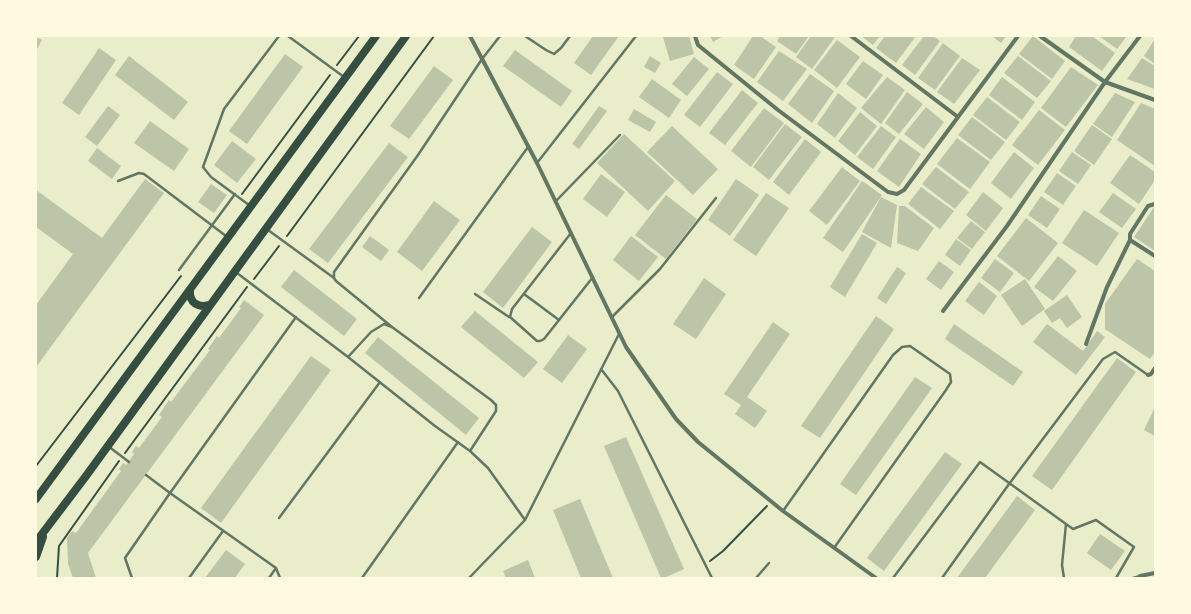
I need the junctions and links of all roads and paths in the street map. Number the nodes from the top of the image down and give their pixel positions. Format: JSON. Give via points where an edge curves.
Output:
{"nodes":[{"id":1,"x":279,"y":36,"type":"edge"},
{"id":2,"x":288,"y":36,"type":"edge"},
{"id":3,"x":376,"y":36,"type":"edge"},
{"id":4,"x":406,"y":36,"type":"edge"},
{"id":5,"x":434,"y":36,"type":"edge"},
{"id":6,"x":470,"y":36,"type":"edge"},
{"id":7,"x":500,"y":36,"type":"edge"},
{"id":8,"x":524,"y":36,"type":"edge"},
{"id":9,"x":570,"y":36,"type":"edge"},
{"id":10,"x":636,"y":36,"type":"edge"},
{"id":11,"x":695,"y":36,"type":"edge"},
{"id":12,"x":851,"y":36,"type":"edge"},
{"id":13,"x":1018,"y":36,"type":"edge"},
{"id":14,"x":1040,"y":36,"type":"edge"},
{"id":15,"x":1140,"y":36,"type":"edge"},
{"id":16,"x":482,"y":59,"type":"junction"},
{"id":17,"x":345,"y":78,"type":"junction"},
{"id":18,"x":1105,"y":82,"type":"junction"},
{"id":19,"x":1155,"y":100,"type":"edge"},
{"id":20,"x":958,"y":117,"type":"junction"},
{"id":21,"x":620,"y":135,"type":"dead end"},
{"id":22,"x":529,"y":147,"type":"junction"},
{"id":23,"x":537,"y":163,"type":"junction"},
{"id":24,"x":118,"y":181,"type":"dead end"},
{"id":25,"x":235,"y":194,"type":"junction"},
{"id":26,"x":716,"y":198,"type":"dead end"},
{"id":27,"x":556,"y":201,"type":"junction"},
{"id":28,"x":1155,"y":204,"type":"edge"},
{"id":29,"x":251,"y":207,"type":"junction"},
{"id":30,"x":212,"y":225,"type":"junction"},
{"id":31,"x":266,"y":229,"type":"junction"},
{"id":32,"x":572,"y":233,"type":"junction"},
{"id":33,"x":228,"y":238,"type":"junction"},
{"id":34,"x":1130,"y":240,"type":"junction"},
{"id":35,"x":283,"y":241,"type":"junction"},
{"id":36,"x":1155,"y":256,"type":"edge"},
{"id":37,"x":179,"y":270,"type":"dead end"},
{"id":38,"x":235,"y":271,"type":"junction"},
{"id":39,"x":593,"y":277,"type":"junction"},
{"id":40,"x":334,"y":278,"type":"junction"},
{"id":41,"x":250,"y":283,"type":"junction"},
{"id":42,"x":190,"y":290,"type":"junction"},
{"id":43,"x":475,"y":294,"type":"dead end"},
{"id":44,"x":524,"y":294,"type":"junction"},
{"id":45,"x":419,"y":298,"type":"dead end"},
{"id":46,"x":210,"y":305,"type":"junction"},
{"id":47,"x":943,"y":311,"type":"dead end"},
{"id":48,"x":296,"y":317,"type":"junction"},
{"id":49,"x":510,"y":317,"type":"junction"},
{"id":50,"x":611,"y":318,"type":"junction"},
{"id":51,"x":559,"y":320,"type":"junction"},
{"id":52,"x":392,"y":327,"type":"junction"},
{"id":53,"x":620,"y":334,"type":"junction"},
{"id":54,"x":1086,"y":344,"type":"dead end"},
{"id":55,"x":348,"y":357,"type":"junction"},
{"id":56,"x":1155,"y":368,"type":"edge"},
{"id":57,"x":601,"y":369,"type":"junction"},
{"id":58,"x":1148,"y":375,"type":"joint"},
{"id":59,"x":380,"y":382,"type":"junction"},
{"id":60,"x":458,"y":442,"type":"junction"},
{"id":61,"x":108,"y":446,"type":"junction"},
{"id":62,"x":470,"y":450,"type":"junction"},
{"id":63,"x":122,"y":457,"type":"junction"},
{"id":64,"x":129,"y":462,"type":"dead end"},
{"id":65,"x":146,"y":475,"type":"dead end"},
{"id":66,"x":1009,"y":484,"type":"junction"},
{"id":67,"x":170,"y":493,"type":"junction"},
{"id":68,"x":36,"y":499,"type":"edge"},
{"id":69,"x":771,"y":501,"type":"junction"},
{"id":70,"x":784,"y":511,"type":"junction"},
{"id":71,"x":279,"y":518,"type":"dead end"},
{"id":72,"x":525,"y":520,"type":"junction"},
{"id":73,"x":52,"y":522,"type":"junction"},
{"id":74,"x":1066,"y":524,"type":"junction"},
{"id":75,"x":223,"y":531,"type":"junction"},
{"id":76,"x":36,"y":542,"type":"edge"},
{"id":77,"x":834,"y":548,"type":"junction"},
{"id":78,"x":36,"y":557,"type":"edge"},
{"id":79,"x":769,"y":563,"type":"dead end"},
{"id":80,"x":706,"y":565,"type":"junction"},
{"id":81,"x":276,"y":568,"type":"junction"},
{"id":82,"x":1155,"y":573,"type":"edge"},
{"id":83,"x":1140,"y":576,"type":"joint"},
{"id":84,"x":57,"y":578,"type":"edge"},
{"id":85,"x":132,"y":578,"type":"edge"},
{"id":86,"x":189,"y":578,"type":"edge"},
{"id":87,"x":269,"y":578,"type":"edge"},
{"id":88,"x":280,"y":578,"type":"edge"},
{"id":89,"x":362,"y":578,"type":"edge"},
{"id":90,"x":469,"y":578,"type":"edge"},
{"id":91,"x":712,"y":578,"type":"edge"},
{"id":92,"x":756,"y":578,"type":"edge"},
{"id":93,"x":876,"y":578,"type":"edge"},
{"id":94,"x":893,"y":578,"type":"edge"},
{"id":95,"x":942,"y":578,"type":"edge"},
{"id":96,"x":1064,"y":578,"type":"edge"},
{"id":97,"x":1116,"y":578,"type":"edge"},
{"id":98,"x":1132,"y":578,"type":"edge"}],
"edges":[{"from":1,"to":25,"type":"lane","via":[[224,109],[203,167],[211,177]]},
{"from":2,"to":17,"type":"lane"},
{"from":3,"to":17,"type":"main road"},
{"from":4,"to":31,"type":"main road"},
{"from":5,"to":35,"type":"path"},
{"from":6,"to":16,"type":"street"},
{"from":7,"to":16,"type":"lane"},
{"from":8,"to":9,"type":"lane","via":[[554,54]]},
{"from":10,"to":23,"type":"lane"},
{"from":11,"to":20,"type":"street","via":[[698,45],[772,105],[888,192],[897,194],[904,190]]},
{"from":12,"to":20,"type":"street"},
{"from":13,"to":20,"type":"street"},
{"from":14,"to":18,"type":"street"},
{"from":15,"to":18,"type":"street"},
{"from":16,"to":22,"type":"street"},
{"from":16,"to":40,"type":"lane","via":[[418,155],[334,272]]},
{"from":17,"to":29,"type":"main road"},
{"from":18,"to":19,"type":"street"},
{"from":18,"to":47,"type":"street","via":[[1007,226]]},
{"from":21,"to":27,"type":"lane"},
{"from":22,"to":23,"type":"street"},
{"from":22,"to":45,"type":"lane"},
{"from":23,"to":27,"type":"street"},
{"from":24,"to":30,"type":"lane","via":[[139,173],[144,174]]},
{"from":25,"to":29,"type":"lane"},
{"from":25,"to":30,"type":"lane"},
{"from":26,"to":50,"type":"lane","via":[[660,269]]},
{"from":27,"to":32,"type":"street"},
{"from":28,"to":34,"type":"street","via":[[1148,206],[1130,234]]},
{"from":29,"to":33,"type":"main road"},
{"from":30,"to":33,"type":"lane"},
{"from":30,"to":37,"type":"lane"},
{"from":31,"to":35,"type":"lane"},
{"from":31,"to":38,"type":"main road"},
{"from":32,"to":39,"type":"street"},
{"from":32,"to":44,"type":"lane"},
{"from":33,"to":42,"type":"main road"},
{"from":34,"to":36,"type":"street"},
{"from":34,"to":54,"type":"street","via":[[1107,287]]},
{"from":35,"to":40,"type":"lane"},
{"from":35,"to":41,"type":"path"},
{"from":38,"to":41,"type":"lane"},
{"from":38,"to":46,"type":"main road"},
{"from":39,"to":50,"type":"street"},
{"from":39,"to":51,"type":"lane"},
{"from":40,"to":52,"type":"lane"},
{"from":41,"to":48,"type":"lane"},
{"from":41,"to":63,"type":"path"},
{"from":42,"to":46,"type":"main road","via":[[195,304]]},
{"from":42,"to":68,"type":"main road"},
{"from":43,"to":49,"type":"lane"},
{"from":44,"to":49,"type":"lane","via":[[512,309]]},
{"from":44,"to":51,"type":"lane"},
{"from":46,"to":61,"type":"main road"},
{"from":48,"to":55,"type":"lane"},
{"from":48,"to":67,"type":"lane"},
{"from":49,"to":51,"type":"lane","via":[[536,341],[544,339]]},
{"from":50,"to":53,"type":"street"},
{"from":52,"to":55,"type":"lane","via":[[384,324],[371,332]]},
{"from":52,"to":62,"type":"lane","via":[[496,405],[496,411]]},
{"from":53,"to":57,"type":"lane"},
{"from":53,"to":69,"type":"street","via":[[656,391],[687,431]]},
{"from":55,"to":59,"type":"lane"},
{"from":56,"to":58,"type":"street"},
{"from":57,"to":72,"type":"lane"},
{"from":57,"to":80,"type":"lane","via":[[618,391]]},
{"from":58,"to":66,"type":"lane","via":[[1115,352],[1103,359]]},
{"from":59,"to":60,"type":"lane"},
{"from":59,"to":71,"type":"lane"},
{"from":60,"to":62,"type":"lane"},
{"from":60,"to":89,"type":"lane"},
{"from":61,"to":63,"type":"lane"},
{"from":61,"to":73,"type":"main road"},
{"from":62,"to":72,"type":"lane","via":[[488,468]]},
{"from":63,"to":64,"type":"lane"},
{"from":63,"to":84,"type":"path","via":[[59,546]]},
{"from":65,"to":67,"type":"lane"},
{"from":66,"to":74,"type":"lane"},
{"from":66,"to":94,"type":"lane","via":[[980,462]]},
{"from":66,"to":95,"type":"lane"},
{"from":67,"to":75,"type":"lane"},
{"from":67,"to":85,"type":"lane","via":[[125,558]]},
{"from":69,"to":70,"type":"street"},
{"from":69,"to":80,"type":"path"},
{"from":70,"to":77,"type":"street"},
{"from":70,"to":77,"type":"lane","via":[[893,355],[902,347],[910,346],[950,374],[951,382],[946,390]]},
{"from":72,"to":90,"type":"lane"},
{"from":73,"to":76,"type":"main road"},
{"from":73,"to":78,"type":"main road","via":[[42,539]]},
{"from":74,"to":96,"type":"lane","via":[[1062,565]]},
{"from":74,"to":97,"type":"lane","via":[[1073,529],[1096,520],[1134,546]]},
{"from":75,"to":81,"type":"lane"},
{"from":75,"to":86,"type":"lane"},
{"from":77,"to":93,"type":"street"},
{"from":79,"to":92,"type":"lane"},
{"from":80,"to":91,"type":"lane"},
{"from":81,"to":87,"type":"lane"},
{"from":81,"to":88,"type":"lane"},
{"from":82,"to":83,"type":"street"},
{"from":83,"to":98,"type":"lane"}]}
